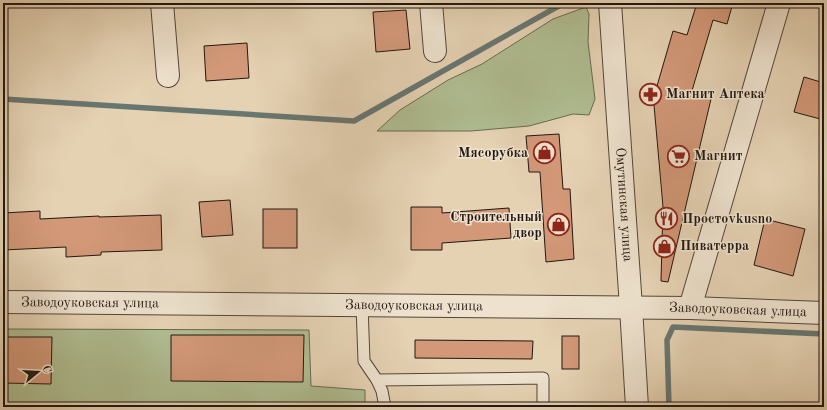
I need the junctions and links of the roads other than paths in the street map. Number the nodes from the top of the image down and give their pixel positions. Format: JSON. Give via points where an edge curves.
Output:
{"nodes":[{"id":1,"x":162,"y":3,"type":"edge"},
{"id":2,"x":431,"y":3,"type":"edge"},
{"id":3,"x":610,"y":3,"type":"edge"},
{"id":4,"x":779,"y":3,"type":"edge"},
{"id":5,"x":435,"y":51,"type":"dead end"},
{"id":6,"x":168,"y":76,"type":"dead end"},
{"id":7,"x":3,"y":302,"type":"edge"},
{"id":8,"x":362,"y":305,"type":"junction"},
{"id":9,"x":631,"y":307,"type":"junction"},
{"id":10,"x":690,"y":308,"type":"junction"},
{"id":11,"x":824,"y":313,"type":"edge"},
{"id":12,"x":377,"y":380,"type":"junction"},
{"id":13,"x":386,"y":407,"type":"edge"},
{"id":14,"x":543,"y":407,"type":"edge"},
{"id":15,"x":637,"y":407,"type":"edge"}],
"edges":[{"from":1,"to":6,"type":"street"},
{"from":2,"to":5,"type":"street"},
{"from":3,"to":9,"type":"street","name":"Омутинская улица"},
{"from":4,"to":10,"type":"street"},
{"from":7,"to":8,"type":"street","name":"Заводоуковская улица"},
{"from":8,"to":9,"type":"street","name":"Заводоуковская улица"},
{"from":8,"to":12,"type":"lane","via":[[364,362]]},
{"from":9,"to":10,"type":"street","name":"Заводоуковская улица"},
{"from":9,"to":15,"type":"street","name":"Омутинская улица"},
{"from":10,"to":11,"type":"street","name":"Заводоуковская улица"},
{"from":12,"to":13,"type":"lane"},
{"from":12,"to":14,"type":"lane","via":[[543,378]]}]}
